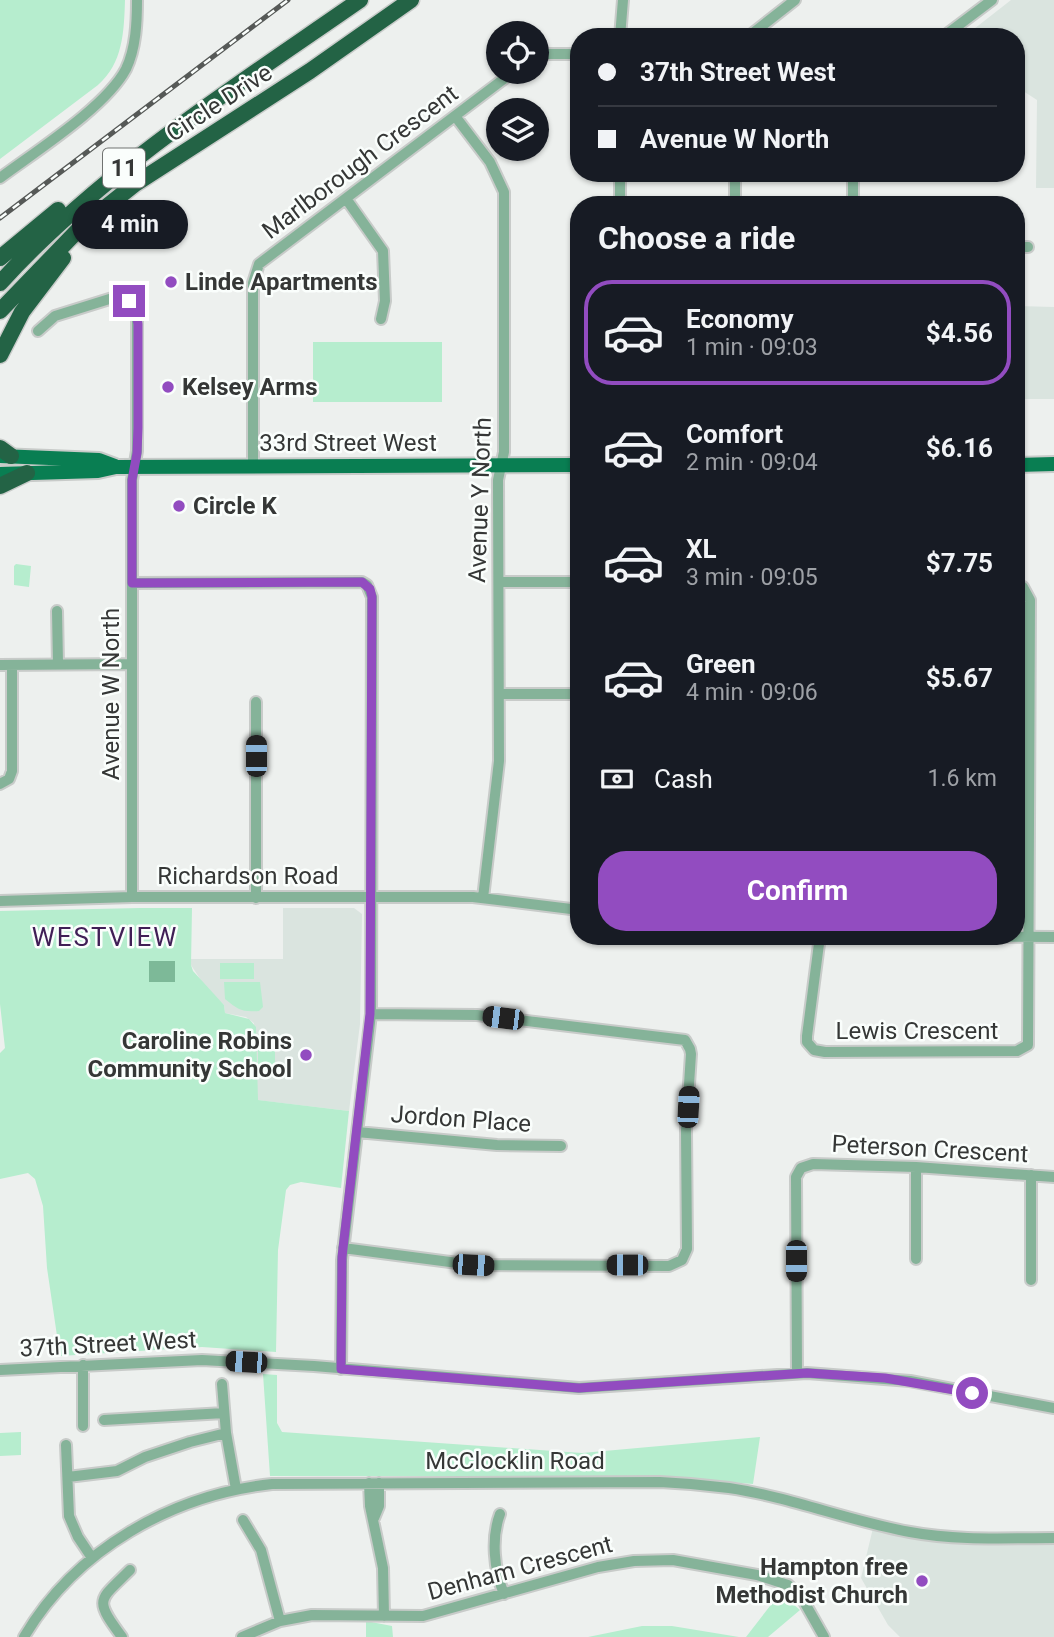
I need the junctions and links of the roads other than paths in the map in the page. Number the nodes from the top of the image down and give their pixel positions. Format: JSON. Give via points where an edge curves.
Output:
{"nodes":[{"id":1,"x":137,"y":0,"type":"edge"},
{"id":2,"x":360,"y":0,"type":"edge"},
{"id":3,"x":411,"y":0,"type":"edge"},
{"id":4,"x":623,"y":0,"type":"edge"},
{"id":5,"x":795,"y":0,"type":"edge"},
{"id":6,"x":992,"y":0,"type":"edge"},
{"id":7,"x":621,"y":28,"type":"edge"},
{"id":8,"x":759,"y":28,"type":"edge"},
{"id":9,"x":955,"y":28,"type":"edge"},
{"id":10,"x":549,"y":54,"type":"edge"},
{"id":11,"x":570,"y":54,"type":"edge"},
{"id":12,"x":261,"y":69,"type":"junction"},
{"id":13,"x":497,"y":84,"type":"edge"},
{"id":14,"x":455,"y":116,"type":"junction"},
{"id":15,"x":0,"y":178,"type":"edge"},
{"id":16,"x":135,"y":184,"type":"junction"},
{"id":17,"x":347,"y":200,"type":"junction"},
{"id":18,"x":0,"y":258,"type":"edge"},
{"id":19,"x":0,"y":283,"type":"edge"},
{"id":20,"x":0,"y":311,"type":"edge"},
{"id":21,"x":381,"y":319,"type":"dead end"},
{"id":22,"x":38,"y":331,"type":"dead end"},
{"id":23,"x":0,"y":355,"type":"edge"},
{"id":24,"x":4,"y":453,"type":"edge"},
{"id":25,"x":1054,"y":464,"type":"edge"},
{"id":26,"x":253,"y":465,"type":"junction"},
{"id":27,"x":502,"y":465,"type":"junction"},
{"id":28,"x":570,"y":465,"type":"edge"},
{"id":29,"x":1025,"y":465,"type":"edge"},
{"id":30,"x":135,"y":466,"type":"junction"},
{"id":31,"x":116,"y":467,"type":"junction"},
{"id":32,"x":27,"y":473,"type":"junction"},
{"id":33,"x":0,"y":474,"type":"edge"},
{"id":34,"x":0,"y":486,"type":"edge"},
{"id":35,"x":499,"y":582,"type":"junction"},
{"id":36,"x":570,"y":582,"type":"edge"},
{"id":37,"x":132,"y":583,"type":"junction"},
{"id":38,"x":1025,"y":589,"type":"edge"},
{"id":39,"x":57,"y":611,"type":"dead end"},
{"id":40,"x":58,"y":664,"type":"junction"},
{"id":41,"x":132,"y":664,"type":"junction"},
{"id":42,"x":6,"y":665,"type":"edge"},
{"id":43,"x":1025,"y":672,"type":"edge"},
{"id":44,"x":499,"y":694,"type":"junction"},
{"id":45,"x":570,"y":694,"type":"edge"},
{"id":46,"x":256,"y":702,"type":"dead end"},
{"id":47,"x":1025,"y":780,"type":"edge"},
{"id":48,"x":0,"y":784,"type":"edge"},
{"id":49,"x":132,"y":897,"type":"junction"},
{"id":50,"x":256,"y":898,"type":"junction"},
{"id":51,"x":372,"y":898,"type":"junction"},
{"id":52,"x":482,"y":898,"type":"junction"},
{"id":53,"x":0,"y":901,"type":"edge"},
{"id":54,"x":570,"y":909,"type":"edge"},
{"id":55,"x":1025,"y":937,"type":"edge"},
{"id":56,"x":1029,"y":937,"type":"junction"},
{"id":57,"x":1054,"y":937,"type":"edge"},
{"id":58,"x":819,"y":945,"type":"edge"},
{"id":59,"x":370,"y":1014,"type":"junction"},
{"id":60,"x":357,"y":1132,"type":"junction"},
{"id":61,"x":561,"y":1146,"type":"dead end"},
{"id":62,"x":916,"y":1167,"type":"junction"},
{"id":63,"x":1031,"y":1174,"type":"junction"},
{"id":64,"x":1054,"y":1177,"type":"edge"},
{"id":65,"x":343,"y":1248,"type":"junction"},
{"id":66,"x":916,"y":1259,"type":"dead end"},
{"id":67,"x":1031,"y":1280,"type":"dead end"},
{"id":68,"x":83,"y":1365,"type":"junction"},
{"id":69,"x":341,"y":1369,"type":"junction"},
{"id":70,"x":0,"y":1370,"type":"edge"},
{"id":71,"x":797,"y":1373,"type":"junction"},
{"id":72,"x":222,"y":1384,"type":"dead end"},
{"id":73,"x":1054,"y":1408,"type":"edge"},
{"id":74,"x":224,"y":1413,"type":"junction"},
{"id":75,"x":104,"y":1420,"type":"dead end"},
{"id":76,"x":83,"y":1426,"type":"dead end"},
{"id":77,"x":226,"y":1433,"type":"junction"},
{"id":78,"x":66,"y":1445,"type":"dead end"},
{"id":79,"x":68,"y":1477,"type":"junction"},
{"id":80,"x":374,"y":1483,"type":"junction"},
{"id":81,"x":236,"y":1489,"type":"junction"},
{"id":82,"x":500,"y":1514,"type":"dead end"},
{"id":83,"x":243,"y":1520,"type":"dead end"},
{"id":84,"x":1054,"y":1538,"type":"edge"},
{"id":85,"x":92,"y":1558,"type":"junction"},
{"id":86,"x":130,"y":1570,"type":"dead end"},
{"id":87,"x":503,"y":1594,"type":"junction"},
{"id":88,"x":384,"y":1616,"type":"junction"},
{"id":89,"x":280,"y":1621,"type":"junction"},
{"id":90,"x":24,"y":1637,"type":"edge"},
{"id":91,"x":122,"y":1637,"type":"edge"},
{"id":92,"x":242,"y":1637,"type":"edge"},
{"id":93,"x":824,"y":1637,"type":"edge"}],
"edges":[{"from":1,"to":15,"type":"street","via":[[136,31],[126,68],[101,102]]},
{"from":2,"to":12,"type":"highway","name":"Circle Drive","number":"11"},
{"from":3,"to":16,"type":"highway","name":"Circle Drive","number":"11"},
{"from":4,"to":7,"type":"street"},
{"from":5,"to":8,"type":"street"},
{"from":6,"to":9,"type":"street"},
{"from":10,"to":11,"type":"street"},
{"from":12,"to":18,"type":"highway","via":[[121,158]]},
{"from":12,"to":19,"type":"highway","name":"Circle Drive","number":"11","via":[[116,173],[63,218]]},
{"from":13,"to":14,"type":"street","name":"Marlborough Crescent"},
{"from":14,"to":17,"type":"street","name":"Marlborough Crescent"},
{"from":14,"to":27,"type":"street","name":"Avenue Y North","via":[[490,162],[504,192]]},
{"from":16,"to":20,"type":"highway","name":"Circle Drive","number":"11","via":[[81,227]]},
{"from":16,"to":23,"type":"highway","via":[[38,288]]},
{"from":17,"to":21,"type":"street","via":[[383,251]]},
{"from":17,"to":26,"type":"street","name":"Marlborough Crescent","via":[[259,264],[253,283]]},
{"from":22,"to":30,"type":"street","name":"Avenue W North","via":[[55,316],[106,299],[118,296],[131,303],[138,324]]},
{"from":24,"to":31,"type":"main road","name":"33rd Street West","via":[[99,460]]},
{"from":25,"to":29,"type":"main road"},
{"from":26,"to":27,"type":"main road","name":"33rd Street West"},
{"from":26,"to":30,"type":"main road","name":"33rd Street West"},
{"from":27,"to":28,"type":"main road","name":"33rd Street West"},
{"from":27,"to":35,"type":"street","name":"Avenue Y North","via":[[498,480]]},
{"from":30,"to":31,"type":"main road","name":"33rd Street West"},
{"from":30,"to":37,"type":"street","name":"Avenue W North"},
{"from":31,"to":32,"type":"main road","name":"33rd Street West"},
{"from":32,"to":33,"type":"main road","name":"33rd Street West"},
{"from":32,"to":34,"type":"highway"},
{"from":35,"to":36,"type":"street"},
{"from":35,"to":44,"type":"street","name":"Avenue Y North"},
{"from":37,"to":41,"type":"street","name":"Avenue W North"},
{"from":37,"to":51,"type":"street","via":[[367,585],[372,597]]},
{"from":38,"to":43,"type":"street","via":[[1030,600]]},
{"from":39,"to":40,"type":"street"},
{"from":40,"to":41,"type":"street"},
{"from":40,"to":42,"type":"street"},
{"from":41,"to":49,"type":"street","name":"Avenue W North"},
{"from":42,"to":48,"type":"street","via":[[12,771]]},
{"from":44,"to":45,"type":"street"},
{"from":44,"to":52,"type":"street","name":"Avenue Y North","via":[[498,771]]},
{"from":46,"to":50,"type":"street"},
{"from":47,"to":56,"type":"street"},
{"from":49,"to":50,"type":"street","name":"Richardson Road"},
{"from":49,"to":53,"type":"street","name":"Richardson Road"},
{"from":50,"to":51,"type":"street","name":"Richardson Road"},
{"from":51,"to":52,"type":"street","name":"Richardson Road"},
{"from":51,"to":59,"type":"street"},
{"from":52,"to":54,"type":"street","name":"Richardson Road"},
{"from":55,"to":56,"type":"street"},
{"from":56,"to":57,"type":"street"},
{"from":56,"to":58,"type":"street","name":"Lewis Crescent","via":[[1028,1045],[1021,1050],[814,1050],[807,1035]]},
{"from":59,"to":60,"type":"street"},
{"from":59,"to":65,"type":"street","via":[[477,1015],[685,1040],[691,1054],[687,1249],[682,1260],[669,1266],[491,1266]]},
{"from":60,"to":61,"type":"street","name":"Jordon Place","via":[[479,1144]]},
{"from":60,"to":65,"type":"street"},
{"from":62,"to":63,"type":"street","name":"Peterson Crescent"},
{"from":62,"to":66,"type":"street"},
{"from":62,"to":71,"type":"street","name":"Peterson Crescent","via":[[813,1164],[798,1171]]},
{"from":63,"to":64,"type":"street","name":"Peterson Crescent"},
{"from":63,"to":67,"type":"street"},
{"from":65,"to":69,"type":"street"},
{"from":68,"to":69,"type":"street","name":"37th Street West","via":[[202,1360]]},
{"from":68,"to":70,"type":"street","name":"37th Street West"},
{"from":68,"to":76,"type":"street"},
{"from":69,"to":71,"type":"street","name":"37th Street West","via":[[579,1388]]},
{"from":71,"to":73,"type":"street","name":"37th Street West","via":[[910,1381]]},
{"from":72,"to":74,"type":"street"},
{"from":74,"to":75,"type":"street"},
{"from":74,"to":77,"type":"street"},
{"from":77,"to":79,"type":"street","via":[[190,1441],[117,1471]]},
{"from":77,"to":81,"type":"street"},
{"from":78,"to":79,"type":"street"},
{"from":79,"to":85,"type":"street","via":[[69,1516]]},
{"from":80,"to":81,"type":"street","name":"McClocklin Road","via":[[289,1482]]},
{"from":80,"to":84,"type":"street","name":"McClocklin Road","via":[[694,1484],[741,1490],[914,1533],[972,1539]]},
{"from":80,"to":88,"type":"street","via":[[370,1506],[383,1568]]},
{"from":81,"to":85,"type":"street","name":"McClocklin Road","via":[[163,1513]]},
{"from":82,"to":87,"type":"street","via":[[495,1543]]},
{"from":83,"to":89,"type":"street","via":[[261,1550]]},
{"from":85,"to":90,"type":"street","name":"McClocklin Road","via":[[56,1593]]},
{"from":86,"to":91,"type":"street","via":[[102,1600]]},
{"from":87,"to":88,"type":"street","name":"Denham Crescent","via":[[436,1613]]},
{"from":87,"to":93,"type":"street","name":"Denham Crescent","via":[[616,1563],[691,1562],[788,1585],[802,1598]]},
{"from":88,"to":89,"type":"street","name":"Denham Crescent","via":[[326,1614]]},
{"from":89,"to":92,"type":"street","name":"Denham Crescent"}]}
